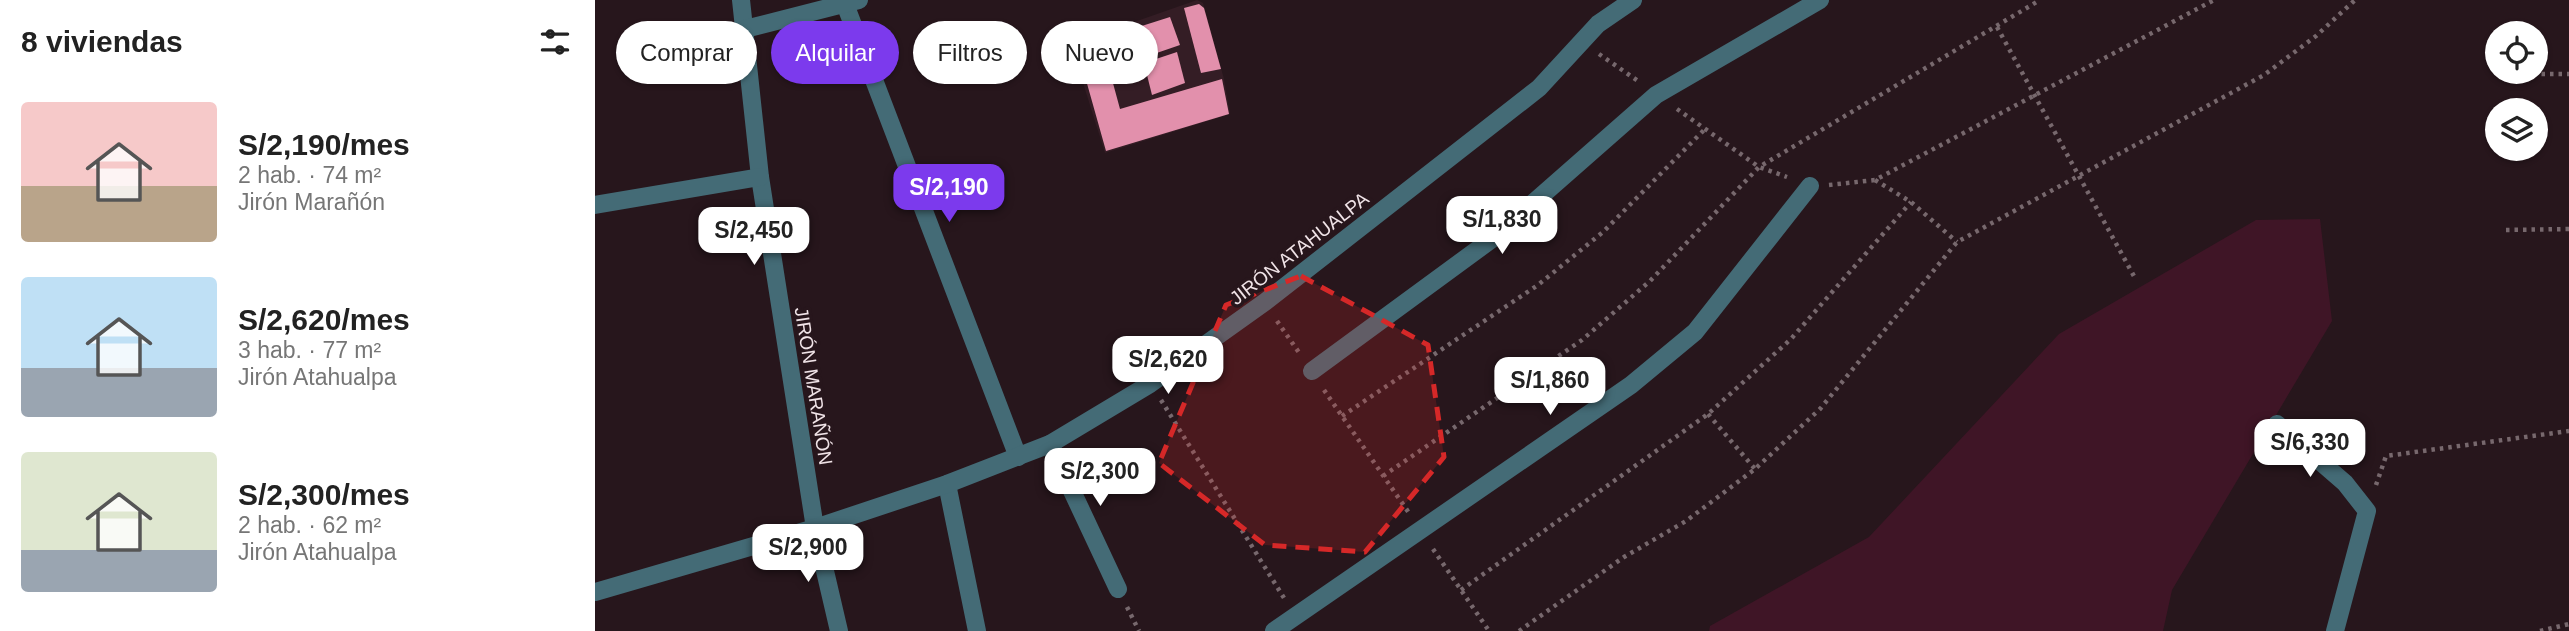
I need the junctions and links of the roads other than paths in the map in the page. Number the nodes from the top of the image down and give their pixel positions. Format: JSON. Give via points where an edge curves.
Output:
{"nodes":[{"id":1,"x":741,"y":0,"type":"edge"},
{"id":2,"x":1633,"y":0,"type":"edge"},
{"id":3,"x":1820,"y":0,"type":"edge"},
{"id":4,"x":852,"y":2,"type":"edge"},
{"id":5,"x":744,"y":21,"type":"edge"},
{"id":6,"x":757,"y":26,"type":"edge"},
{"id":7,"x":750,"y":84,"type":"edge"},
{"id":8,"x":759,"y":177,"type":"junction"},
{"id":9,"x":1810,"y":186,"type":"road end"},
{"id":10,"x":595,"y":205,"type":"edge"},
{"id":11,"x":1312,"y":371,"type":"road end"},
{"id":12,"x":2277,"y":424,"type":"dead end"},
{"id":13,"x":1049,"y":444,"type":"junction"},
{"id":14,"x":1018,"y":457,"type":"junction"},
{"id":15,"x":947,"y":484,"type":"junction"},
{"id":16,"x":815,"y":528,"type":"junction"},
{"id":17,"x":1118,"y":589,"type":"dead end"},
{"id":18,"x":595,"y":592,"type":"edge"},
{"id":19,"x":839,"y":631,"type":"edge"},
{"id":20,"x":977,"y":631,"type":"edge"},
{"id":21,"x":1274,"y":631,"type":"edge"},
{"id":22,"x":2335,"y":631,"type":"edge"}],
"edges":[{"from":1,"to":5,"type":"street","name":"JIRÓN MARAÑÓN"},
{"from":2,"to":13,"type":"street","name":"JIRÓN ATAHUALPA","via":[[1598,24],[1539,88],[1265,302],[1150,384]]},
{"from":3,"to":11,"type":"street","via":[[1656,94],[1492,239]]},
{"from":4,"to":6,"type":"street"},
{"from":4,"to":14,"type":"street"},
{"from":7,"to":8,"type":"street","name":"JIRÓN MARAÑÓN"},
{"from":8,"to":10,"type":"street"},
{"from":8,"to":16,"type":"street","name":"JIRÓN MARAÑÓN"},
{"from":9,"to":21,"type":"street","via":[[1695,332],[1631,385]]},
{"from":12,"to":22,"type":"street","via":[[2345,483],[2367,511]]},
{"from":13,"to":14,"type":"street","name":"JIRÓN ATAHUALPA"},
{"from":13,"to":17,"type":"street"},
{"from":14,"to":15,"type":"street","name":"JIRÓN ATAHUALPA"},
{"from":15,"to":16,"type":"street","name":"JIRÓN ATAHUALPA"},
{"from":15,"to":20,"type":"street"},
{"from":16,"to":18,"type":"street","name":"JIRÓN ATAHUALPA"},
{"from":16,"to":19,"type":"street","name":"JIRÓN MARAÑÓN"}]}
